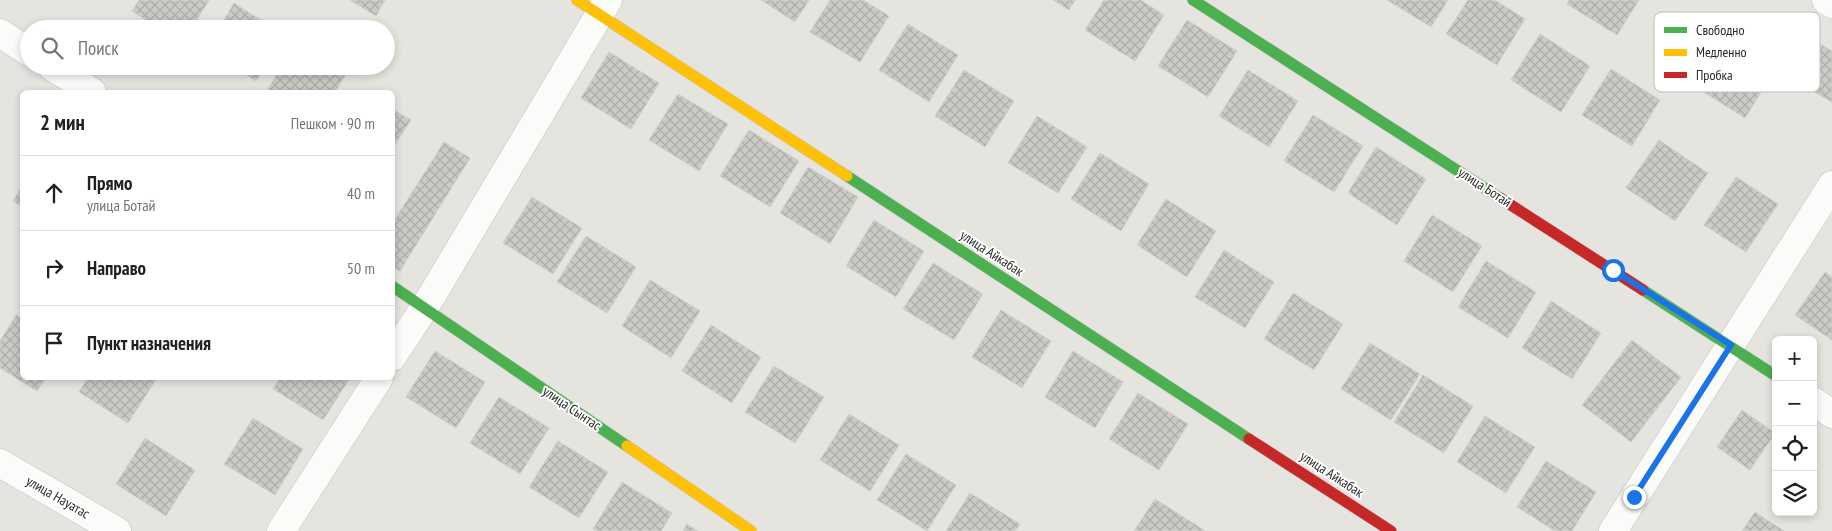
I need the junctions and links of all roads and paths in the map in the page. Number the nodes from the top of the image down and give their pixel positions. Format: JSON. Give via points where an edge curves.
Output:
{"nodes":[{"id":1,"x":577,"y":0,"type":"edge"},
{"id":2,"x":1193,"y":0,"type":"edge"},
{"id":3,"x":1826,"y":0,"type":"edge"},
{"id":4,"x":1832,"y":4,"type":"edge"},
{"id":5,"x":604,"y":8,"type":"edge"},
{"id":6,"x":0,"y":33,"type":"edge"},
{"id":7,"x":20,"y":46,"type":"edge"},
{"id":8,"x":65,"y":75,"type":"edge"},
{"id":9,"x":89,"y":90,"type":"edge"},
{"id":10,"x":1832,"y":186,"type":"edge"},
{"id":11,"x":395,"y":288,"type":"edge"},
{"id":12,"x":425,"y":307,"type":"junction"},
{"id":13,"x":1731,"y":345,"type":"junction"},
{"id":14,"x":395,"y":352,"type":"edge"},
{"id":15,"x":1772,"y":373,"type":"edge"},
{"id":16,"x":379,"y":380,"type":"edge"},
{"id":17,"x":1817,"y":404,"type":"edge"},
{"id":18,"x":1832,"y":414,"type":"edge"},
{"id":19,"x":0,"y":463,"type":"edge"},
{"id":20,"x":116,"y":531,"type":"edge"},
{"id":21,"x":281,"y":531,"type":"edge"},
{"id":22,"x":751,"y":531,"type":"edge"},
{"id":23,"x":1391,"y":531,"type":"edge"},
{"id":24,"x":1613,"y":531,"type":"edge"}],
"edges":[{"from":1,"to":5,"type":"street","name":"улица Айкабак"},
{"from":2,"to":13,"type":"street","name":"улица Ботай"},
{"from":3,"to":4,"type":"street"},
{"from":5,"to":12,"type":"street"},
{"from":5,"to":23,"type":"street","name":"улица Айкабак"},
{"from":6,"to":7,"type":"street"},
{"from":8,"to":9,"type":"street"},
{"from":10,"to":13,"type":"street"},
{"from":11,"to":12,"type":"street","name":"улица Сынтас"},
{"from":12,"to":14,"type":"street"},
{"from":12,"to":22,"type":"street","name":"улица Сынтас"},
{"from":13,"to":15,"type":"street","name":"улица Ботай"},
{"from":13,"to":24,"type":"street"},
{"from":16,"to":21,"type":"street"},
{"from":17,"to":18,"type":"street"},
{"from":19,"to":20,"type":"street","name":"улица Науатас"}]}
